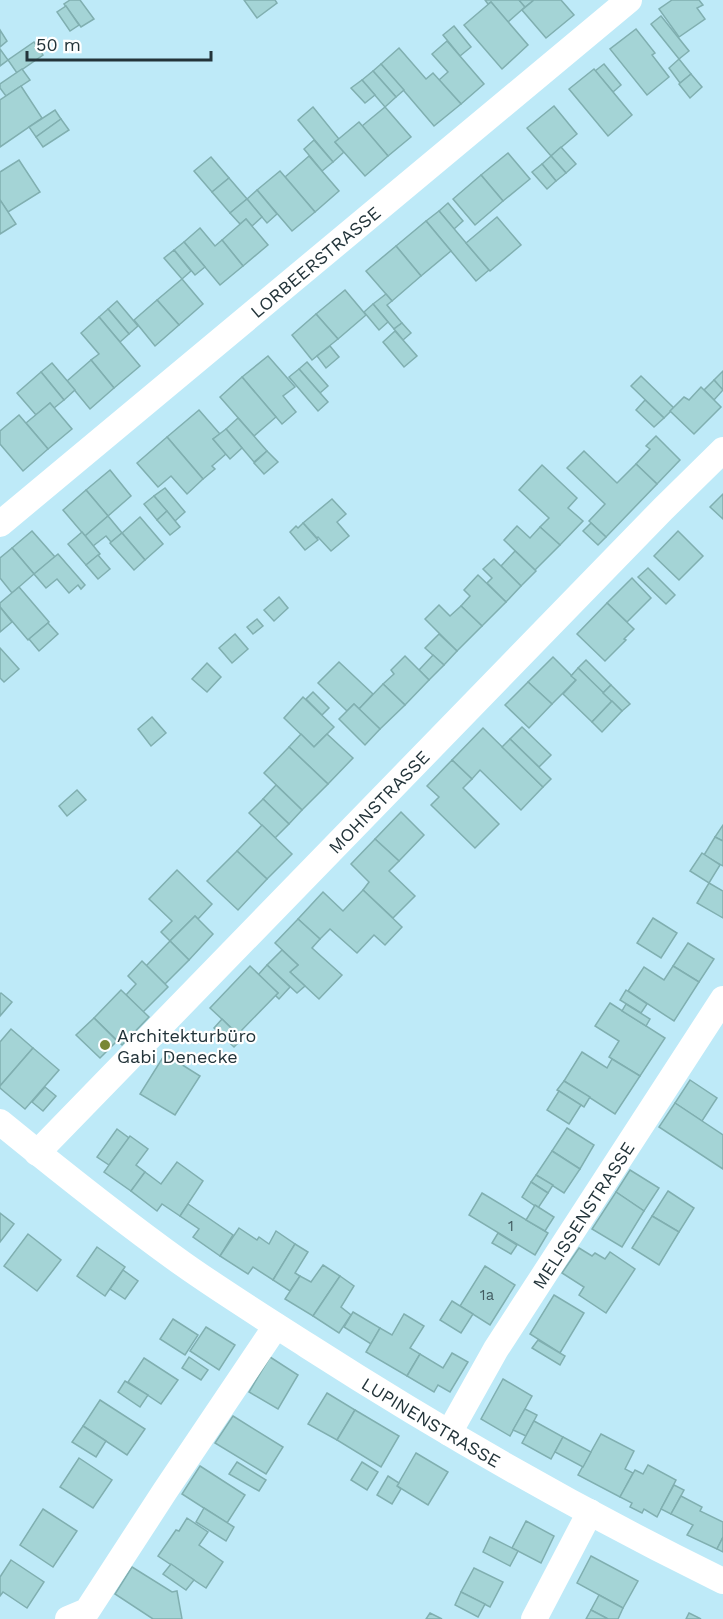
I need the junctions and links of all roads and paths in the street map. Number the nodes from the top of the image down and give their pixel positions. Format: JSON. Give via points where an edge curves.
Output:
{"nodes":[{"id":1,"x":629,"y":0,"type":"edge"},
{"id":2,"x":723,"y":450,"type":"edge"},
{"id":3,"x":0,"y":524,"type":"edge"},
{"id":4,"x":723,"y":999,"type":"edge"},
{"id":5,"x":0,"y":1122,"type":"edge"},
{"id":6,"x":37,"y":1153,"type":"junction"},
{"id":7,"x":276,"y":1326,"type":"junction"},
{"id":8,"x":449,"y":1433,"type":"junction"},
{"id":9,"x":590,"y":1512,"type":"junction"},
{"id":10,"x":723,"y":1581,"type":"edge"},
{"id":11,"x":68,"y":1619,"type":"edge"},
{"id":12,"x":534,"y":1619,"type":"edge"}],
"edges":[{"from":1,"to":3,"type":"street","name":"LORBEERSTRASSE"},
{"from":2,"to":6,"type":"street","name":"MOHNSTRASSE"},
{"from":4,"to":8,"type":"street","name":"MELISSENSTRASSE","via":[[496,1349]]},
{"from":5,"to":6,"type":"street","name":"LUPINENSTRASSE"},
{"from":6,"to":7,"type":"street","name":"LUPINENSTRASSE","via":[[185,1265]]},
{"from":7,"to":8,"type":"street","name":"LUPINENSTRASSE"},
{"from":7,"to":11,"type":"street","via":[[87,1611]]},
{"from":8,"to":9,"type":"street","name":"LUPINENSTRASSE"},
{"from":9,"to":10,"type":"street","name":"LUPINENSTRASSE"},
{"from":9,"to":12,"type":"street"}]}
